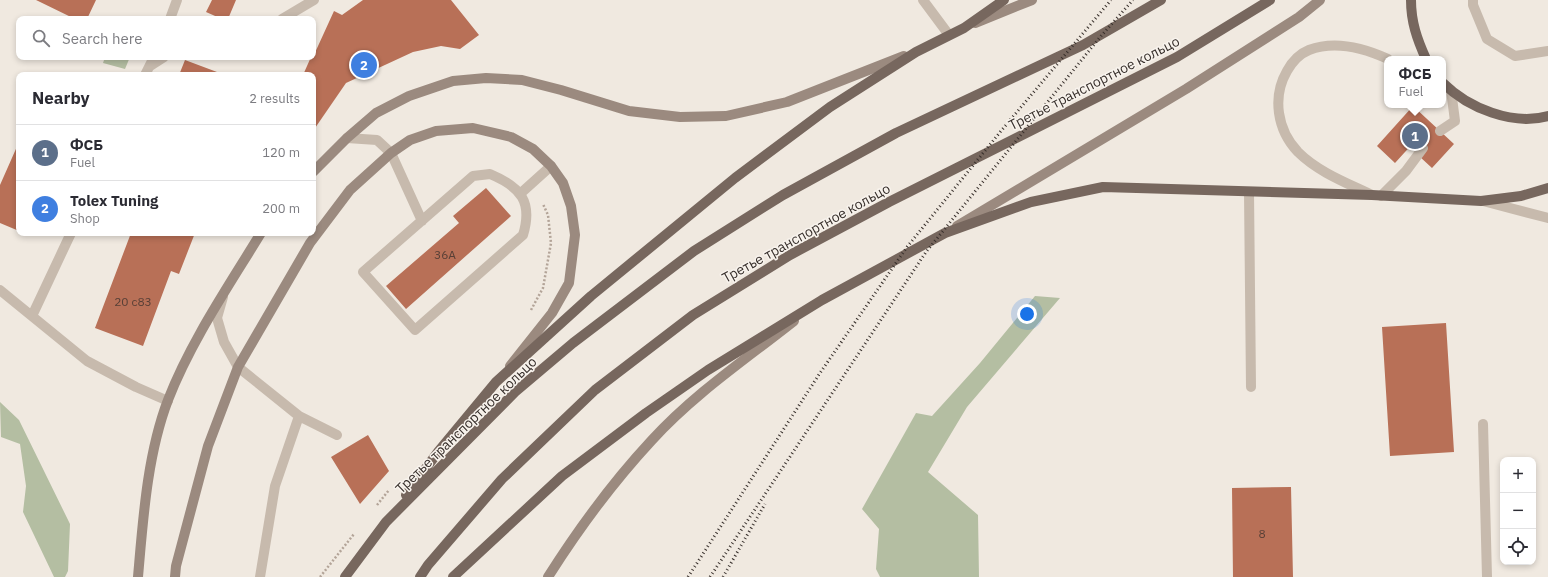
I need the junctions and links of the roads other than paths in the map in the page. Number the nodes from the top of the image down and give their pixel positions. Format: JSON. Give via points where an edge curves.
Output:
{"nodes":[{"id":1,"x":177,"y":0,"type":"edge"},
{"id":2,"x":314,"y":0,"type":"edge"},
{"id":3,"x":923,"y":0,"type":"edge"},
{"id":4,"x":1004,"y":0,"type":"edge"},
{"id":5,"x":1032,"y":0,"type":"edge"},
{"id":6,"x":1161,"y":0,"type":"edge"},
{"id":7,"x":1270,"y":0,"type":"edge"},
{"id":8,"x":1320,"y":0,"type":"edge"},
{"id":9,"x":1411,"y":0,"type":"edge"},
{"id":10,"x":1473,"y":0,"type":"edge"},
{"id":11,"x":171,"y":16,"type":"edge"},
{"id":12,"x":287,"y":16,"type":"edge"},
{"id":13,"x":964,"y":28,"type":"junction"},
{"id":14,"x":949,"y":35,"type":"junction"},
{"id":15,"x":1548,"y":51,"type":"edge"},
{"id":16,"x":916,"y":52,"type":"junction"},
{"id":17,"x":1425,"y":56,"type":"edge"},
{"id":18,"x":1384,"y":58,"type":"edge"},
{"id":19,"x":159,"y":60,"type":"edge"},
{"id":20,"x":150,"y":66,"type":"edge"},
{"id":21,"x":1446,"y":86,"type":"edge"},
{"id":22,"x":1446,"y":89,"type":"edge"},
{"id":23,"x":1548,"y":116,"type":"edge"},
{"id":24,"x":1440,"y":131,"type":"dead end"},
{"id":25,"x":347,"y":138,"type":"junction"},
{"id":26,"x":1423,"y":148,"type":"dead end"},
{"id":27,"x":391,"y":153,"type":"junction"},
{"id":28,"x":551,"y":166,"type":"junction"},
{"id":29,"x":316,"y":169,"type":"edge"},
{"id":30,"x":1548,"y":188,"type":"edge"},
{"id":31,"x":1250,"y":192,"type":"junction"},
{"id":32,"x":521,"y":193,"type":"junction"},
{"id":33,"x":1377,"y":196,"type":"junction"},
{"id":34,"x":1481,"y":201,"type":"junction"},
{"id":35,"x":1548,"y":218,"type":"edge"},
{"id":36,"x":422,"y":221,"type":"junction"},
{"id":37,"x":945,"y":233,"type":"junction"},
{"id":38,"x":316,"y":235,"type":"edge"},
{"id":39,"x":70,"y":236,"type":"edge"},
{"id":40,"x":259,"y":236,"type":"edge"},
{"id":41,"x":315,"y":236,"type":"edge"},
{"id":42,"x":0,"y":290,"type":"edge"},
{"id":43,"x":225,"y":292,"type":"junction"},
{"id":44,"x":822,"y":300,"type":"junction"},
{"id":45,"x":32,"y":316,"type":"junction"},
{"id":46,"x":238,"y":367,"type":"junction"},
{"id":47,"x":496,"y":382,"type":"junction"},
{"id":48,"x":1251,"y":387,"type":"dead end"},
{"id":49,"x":168,"y":401,"type":"junction"},
{"id":50,"x":299,"y":416,"type":"junction"},
{"id":51,"x":1483,"y":424,"type":"dead end"},
{"id":52,"x":337,"y":435,"type":"dead end"},
{"id":53,"x":386,"y":522,"type":"junction"},
{"id":54,"x":138,"y":577,"type":"edge"},
{"id":55,"x":175,"y":577,"type":"edge"},
{"id":56,"x":260,"y":577,"type":"edge"},
{"id":57,"x":345,"y":577,"type":"edge"},
{"id":58,"x":420,"y":577,"type":"edge"},
{"id":59,"x":453,"y":577,"type":"edge"},
{"id":60,"x":548,"y":577,"type":"edge"},
{"id":61,"x":1487,"y":577,"type":"edge"}],
"edges":[{"from":1,"to":11,"type":"street"},
{"from":2,"to":12,"type":"street"},
{"from":3,"to":14,"type":"street"},
{"from":4,"to":13,"type":"main road"},
{"from":5,"to":13,"type":"main road"},
{"from":6,"to":53,"type":"main road","name":"Третье транспортное кольцо","via":[[1083,46],[896,133],[783,195],[694,251],[573,343],[515,392]]},
{"from":7,"to":58,"type":"main road","name":"Третье транспортное кольцо","via":[[1177,57],[889,202],[790,255],[693,315],[595,390],[502,479]]},
{"from":8,"to":37,"type":"main road","via":[[1299,17],[1186,88]]},
{"from":9,"to":17,"type":"main road","via":[[1411,18]]},
{"from":10,"to":15,"type":"street","via":[[1487,39],[1514,56]]},
{"from":13,"to":14,"type":"main road"},
{"from":14,"to":16,"type":"main road"},
{"from":16,"to":25,"type":"main road","via":[[787,102],[726,116],[680,117],[629,111],[522,80],[486,78],[453,81],[409,96],[376,113]]},
{"from":16,"to":47,"type":"main road","via":[[830,107],[735,178],[591,296]]},
{"from":18,"to":33,"type":"street","via":[[1354,47],[1328,46],[1308,50],[1292,62],[1281,82],[1277,102],[1282,126],[1298,152],[1326,172]]},
{"from":19,"to":20,"type":"street"},
{"from":21,"to":23,"type":"main road","via":[[1474,106],[1498,115],[1539,119]]},
{"from":22,"to":24,"type":"street","via":[[1455,121]]},
{"from":25,"to":27,"type":"street","via":[[377,140]]},
{"from":25,"to":29,"type":"main road"},
{"from":26,"to":33,"type":"street","via":[[1406,171]]},
{"from":27,"to":28,"type":"main road","via":[[410,140],[436,131],[473,128],[511,137],[533,149]]},
{"from":27,"to":36,"type":"street"},
{"from":27,"to":38,"type":"main road","via":[[350,190]]},
{"from":28,"to":32,"type":"street"},
{"from":28,"to":47,"type":"main road","via":[[563,183],[571,206],[575,235],[569,283],[552,313]]},
{"from":30,"to":34,"type":"main road","via":[[1521,196]]},
{"from":31,"to":33,"type":"main road"},
{"from":31,"to":37,"type":"main road","via":[[1103,188],[1030,202]]},
{"from":31,"to":48,"type":"street"},
{"from":32,"to":36,"type":"street","via":[[504,180],[490,174],[473,176]]},
{"from":32,"to":36,"type":"street","via":[[527,208],[523,235],[415,330],[363,272]]},
{"from":33,"to":34,"type":"main road"},
{"from":34,"to":35,"type":"street"},
{"from":37,"to":44,"type":"main road"},
{"from":39,"to":45,"type":"street"},
{"from":40,"to":43,"type":"main road"},
{"from":41,"to":46,"type":"main road"},
{"from":42,"to":45,"type":"street"},
{"from":43,"to":46,"type":"street","via":[[217,318],[224,342]]},
{"from":43,"to":49,"type":"main road"},
{"from":44,"to":59,"type":"main road","via":[[708,370],[640,417],[562,476]]},
{"from":44,"to":60,"type":"main road","via":[[709,387],[653,439],[607,492]]},
{"from":45,"to":49,"type":"street","via":[[87,361]]},
{"from":46,"to":50,"type":"street"},
{"from":46,"to":55,"type":"main road","via":[[208,446]]},
{"from":47,"to":53,"type":"main road","via":[[438,452]]},
{"from":49,"to":54,"type":"main road","via":[[154,450]]},
{"from":50,"to":52,"type":"street"},
{"from":50,"to":56,"type":"street","via":[[275,486]]},
{"from":51,"to":61,"type":"street"},
{"from":53,"to":57,"type":"main road","name":"Третье транспортное кольцо"}]}
